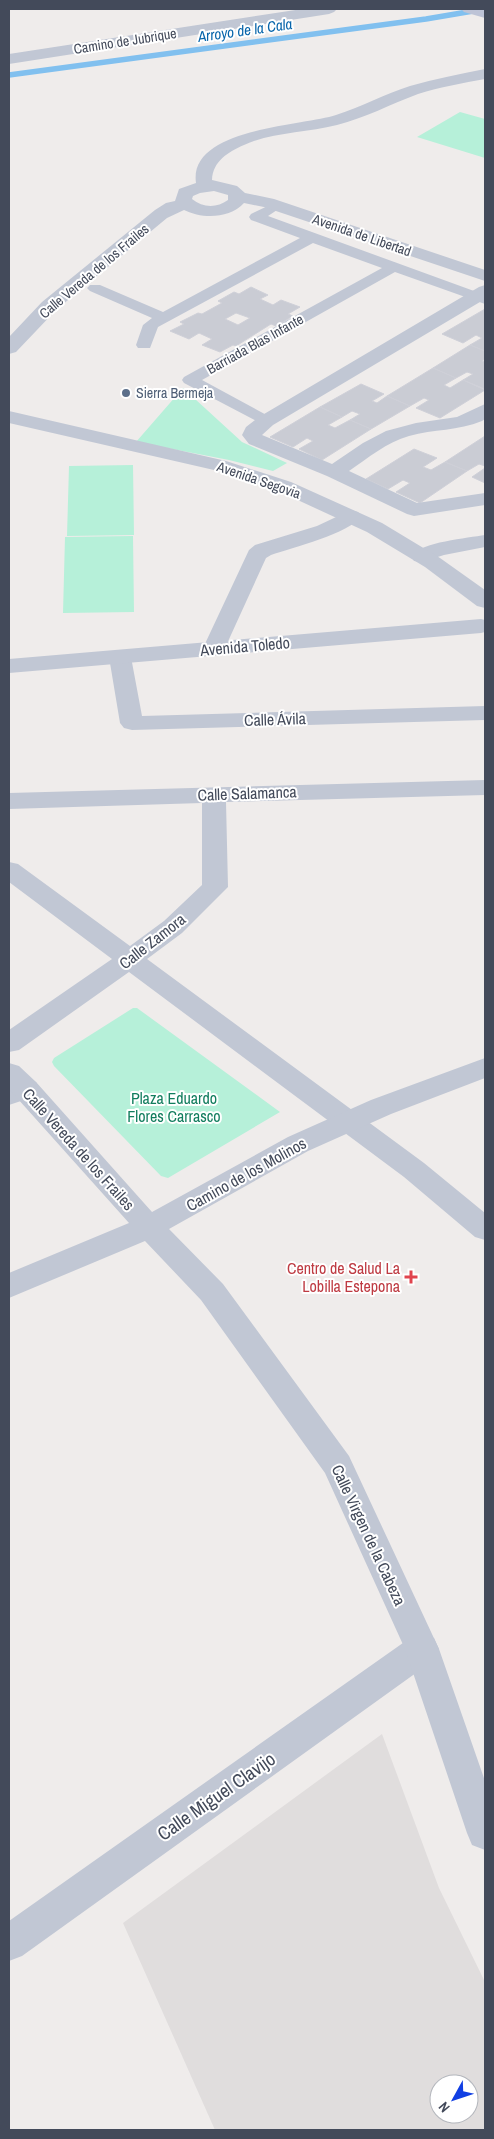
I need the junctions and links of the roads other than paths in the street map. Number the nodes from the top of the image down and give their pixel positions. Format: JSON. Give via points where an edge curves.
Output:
{"nodes":[{"id":1,"x":329,"y":9,"type":"edge"},
{"id":2,"x":468,"y":9,"type":"edge"},
{"id":3,"x":485,"y":14,"type":"edge"},
{"id":4,"x":9,"y":59,"type":"edge"},
{"id":5,"x":485,"y":74,"type":"edge"},
{"id":6,"x":205,"y":186,"type":"junction"},
{"id":7,"x":238,"y":197,"type":"junction"},
{"id":8,"x":186,"y":204,"type":"junction"},
{"id":9,"x":276,"y":206,"type":"junction"},
{"id":10,"x":312,"y":237,"type":"junction"},
{"id":11,"x":394,"y":267,"type":"junction"},
{"id":12,"x":485,"y":276,"type":"edge"},
{"id":13,"x":95,"y":288,"type":"dead end"},
{"id":14,"x":482,"y":296,"type":"edge"},
{"id":15,"x":164,"y":318,"type":"junction"},
{"id":16,"x":144,"y":345,"type":"dead end"},
{"id":17,"x":9,"y":348,"type":"edge"},
{"id":18,"x":485,"y":410,"type":"edge"},
{"id":19,"x":9,"y":417,"type":"edge"},
{"id":20,"x":266,"y":421,"type":"junction"},
{"id":21,"x":334,"y":472,"type":"junction"},
{"id":22,"x":485,"y":499,"type":"edge"},
{"id":23,"x":351,"y":516,"type":"junction"},
{"id":24,"x":485,"y":541,"type":"edge"},
{"id":25,"x":422,"y":556,"type":"junction"},
{"id":26,"x":485,"y":601,"type":"edge"},
{"id":27,"x":484,"y":625,"type":"edge"},
{"id":28,"x":214,"y":648,"type":"junction"},
{"id":29,"x":120,"y":657,"type":"junction"},
{"id":30,"x":9,"y":666,"type":"edge"},
{"id":31,"x":485,"y":714,"type":"edge"},
{"id":32,"x":485,"y":787,"type":"edge"},
{"id":33,"x":214,"y":794,"type":"junction"},
{"id":34,"x":9,"y":801,"type":"edge"},
{"id":35,"x":9,"y":870,"type":"edge"},
{"id":36,"x":129,"y":960,"type":"junction"},
{"id":37,"x":9,"y":1044,"type":"edge"},
{"id":38,"x":485,"y":1068,"type":"edge"},
{"id":39,"x":14,"y":1086,"type":"edge"},
{"id":40,"x":350,"y":1122,"type":"junction"},
{"id":41,"x":149,"y":1227,"type":"junction"},
{"id":42,"x":485,"y":1229,"type":"edge"},
{"id":43,"x":9,"y":1286,"type":"edge"},
{"id":44,"x":422,"y":1649,"type":"junction"},
{"id":45,"x":485,"y":1834,"type":"edge"},
{"id":46,"x":9,"y":1943,"type":"edge"}],
"edges":[{"from":1,"to":4,"type":"street","name":"Camino de Jubrique"},
{"from":2,"to":3,"type":"main road"},
{"from":5,"to":6,"type":"street","via":[[415,90],[331,122],[238,142],[212,158],[205,169]]},
{"from":6,"to":7,"type":"street","name":"Avenida de Libertad","via":[[231,190]]},
{"from":6,"to":8,"type":"street","via":[[185,193]]},
{"from":7,"to":8,"type":"street","via":[[234,205],[221,210],[205,210]]},
{"from":7,"to":9,"type":"street","name":"Avenida de Libertad"},
{"from":8,"to":17,"type":"street","name":"Calle Vereda de los Frailes","via":[[160,214],[49,306]]},
{"from":9,"to":10,"type":"street","via":[[256,217]]},
{"from":9,"to":12,"type":"street","name":"Avenida de Libertad"},
{"from":10,"to":11,"type":"street"},
{"from":10,"to":15,"type":"street"},
{"from":11,"to":14,"type":"street"},
{"from":11,"to":20,"type":"street","name":"Barriada Blas Infante","via":[[190,380]]},
{"from":13,"to":15,"type":"street"},
{"from":14,"to":20,"type":"street"},
{"from":15,"to":16,"type":"street","via":[[151,325]]},
{"from":18,"to":21,"type":"street","via":[[472,419],[454,424],[393,435]]},
{"from":19,"to":23,"type":"street","name":"Avenida Segovia","via":[[251,474]]},
{"from":20,"to":21,"type":"street","via":[[253,431],[252,436],[256,440]]},
{"from":21,"to":22,"type":"street","via":[[414,510]]},
{"from":23,"to":25,"type":"street","name":"Avenida Segovia"},
{"from":23,"to":28,"type":"street","via":[[324,530],[263,550]]},
{"from":24,"to":25,"type":"street"},
{"from":25,"to":26,"type":"street","name":"Avenida Segovia"},
{"from":27,"to":28,"type":"street","name":"Avenida Toledo"},
{"from":28,"to":29,"type":"street","name":"Avenida Toledo"},
{"from":29,"to":30,"type":"street","name":"Avenida Toledo"},
{"from":29,"to":31,"type":"street","name":"Calle Ávila","via":[[132,723]]},
{"from":32,"to":33,"type":"street","name":"Calle Salamanca"},
{"from":33,"to":34,"type":"street","name":"Calle Salamanca"},
{"from":33,"to":36,"type":"street","name":"Calle Zamora","via":[[215,887],[173,927]]},
{"from":35,"to":36,"type":"street"},
{"from":36,"to":37,"type":"street","name":"Calle Zamora"},
{"from":36,"to":40,"type":"street"},
{"from":38,"to":40,"type":"street","name":"Camino de los Molinos"},
{"from":39,"to":41,"type":"street","name":"Calle Vereda de los Frailes"},
{"from":40,"to":41,"type":"street","name":"Camino de los Molinos","via":[[298,1144]]},
{"from":40,"to":42,"type":"street"},
{"from":41,"to":43,"type":"street","name":"Camino de los Molinos"},
{"from":41,"to":44,"type":"street","name":"Calle Virgen de la Cabeza","via":[[212,1292],[338,1465]]},
{"from":44,"to":45,"type":"street","name":"Calle Virgen de la Cabeza"},
{"from":44,"to":46,"type":"street","name":"Calle Miguel Clavijo"}]}
